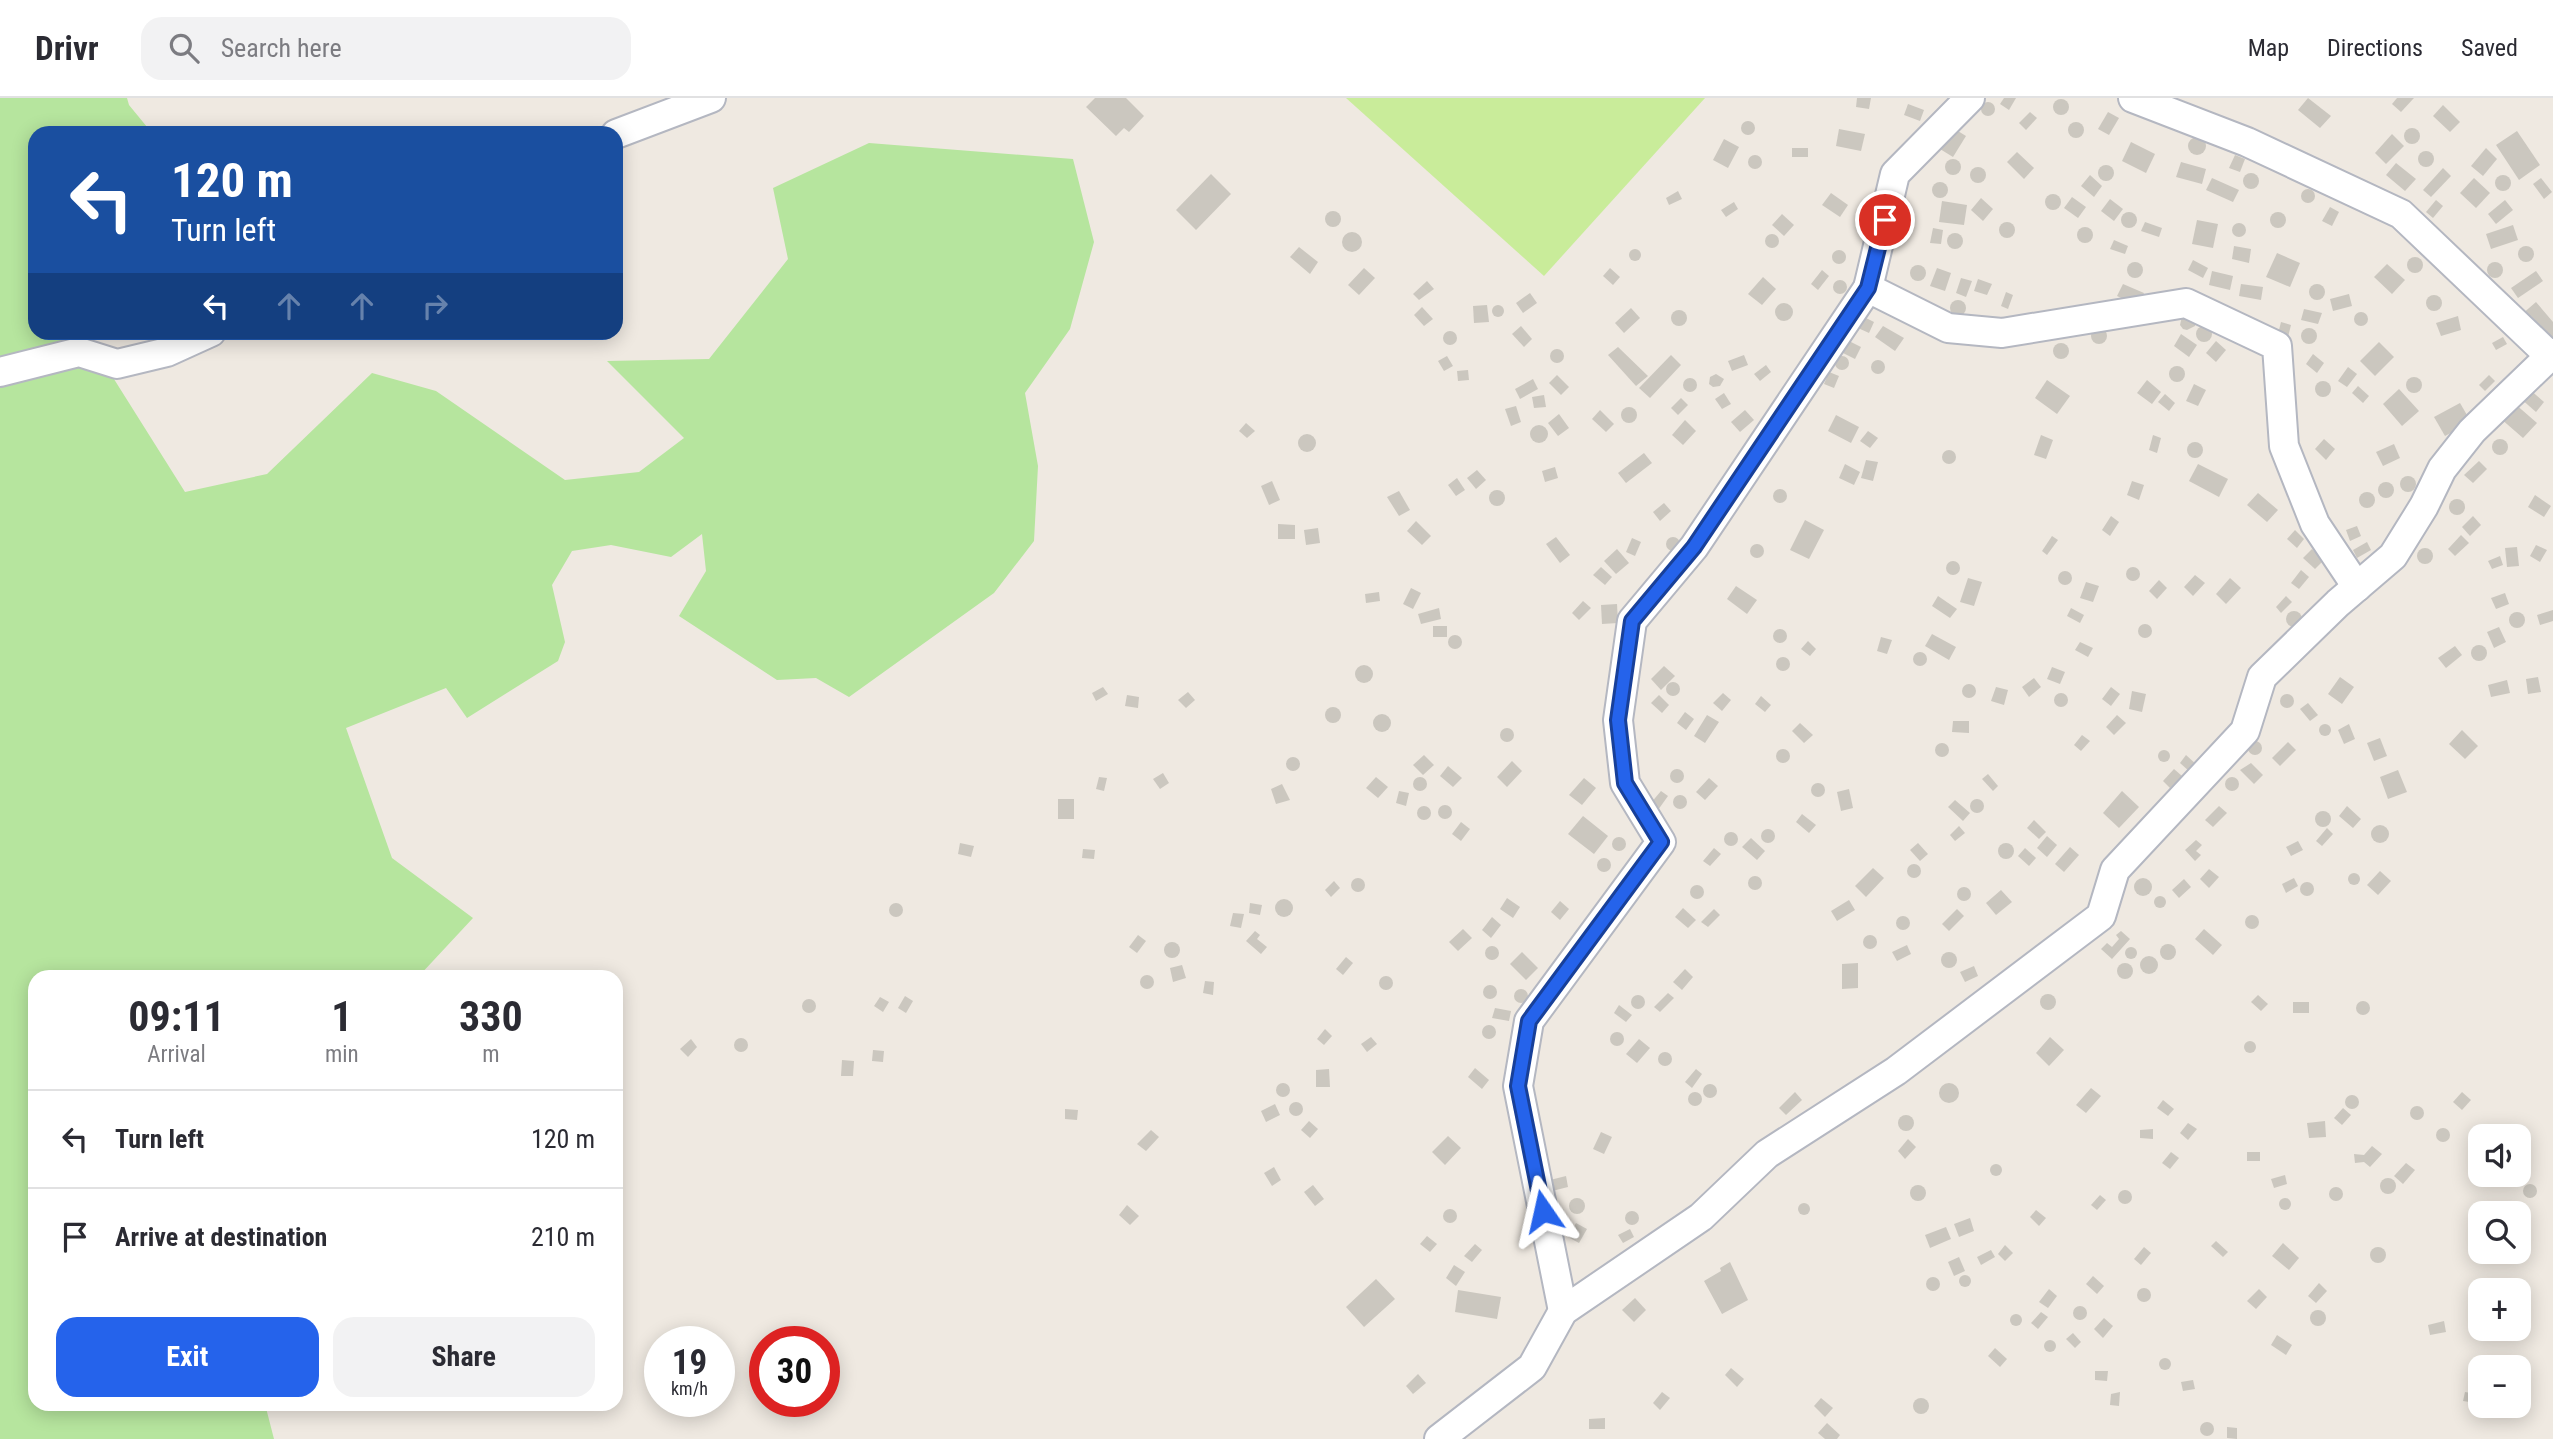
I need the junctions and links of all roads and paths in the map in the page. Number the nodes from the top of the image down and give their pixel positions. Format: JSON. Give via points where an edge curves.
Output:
{"nodes":[{"id":1,"x":712,"y":98,"type":"edge"},
{"id":2,"x":1970,"y":98,"type":"edge"},
{"id":3,"x":2133,"y":98,"type":"edge"},
{"id":4,"x":623,"y":131,"type":"edge"},
{"id":5,"x":1868,"y":288,"type":"junction"},
{"id":6,"x":193,"y":340,"type":"edge"},
{"id":7,"x":2551,"y":354,"type":"edge"},
{"id":8,"x":0,"y":372,"type":"edge"},
{"id":9,"x":2357,"y":587,"type":"junction"},
{"id":10,"x":1563,"y":1311,"type":"junction"},
{"id":11,"x":1439,"y":1439,"type":"edge"}],
"edges":[{"from":1,"to":4,"type":"street"},
{"from":2,"to":5,"type":"street","via":[[1895,174]]},
{"from":3,"to":7,"type":"street","via":[[2247,142],[2401,214]]},
{"from":5,"to":9,"type":"street","via":[[1948,328],[2002,332],[2186,303],[2277,346],[2284,446],[2315,524]]},
{"from":5,"to":10,"type":"street","via":[[1694,547],[1632,621],[1618,720],[1625,783],[1661,842],[1529,1021],[1518,1086]]},
{"from":6,"to":8,"type":"street","via":[[167,352],[117,364],[79,352]]},
{"from":7,"to":9,"type":"street","via":[[2472,431],[2442,469],[2393,556]]},
{"from":9,"to":10,"type":"street","via":[[2262,677],[2245,731],[2115,870],[2101,916],[1896,1071],[1768,1154],[1701,1217]]},
{"from":10,"to":11,"type":"street","via":[[1532,1367]]}]}
